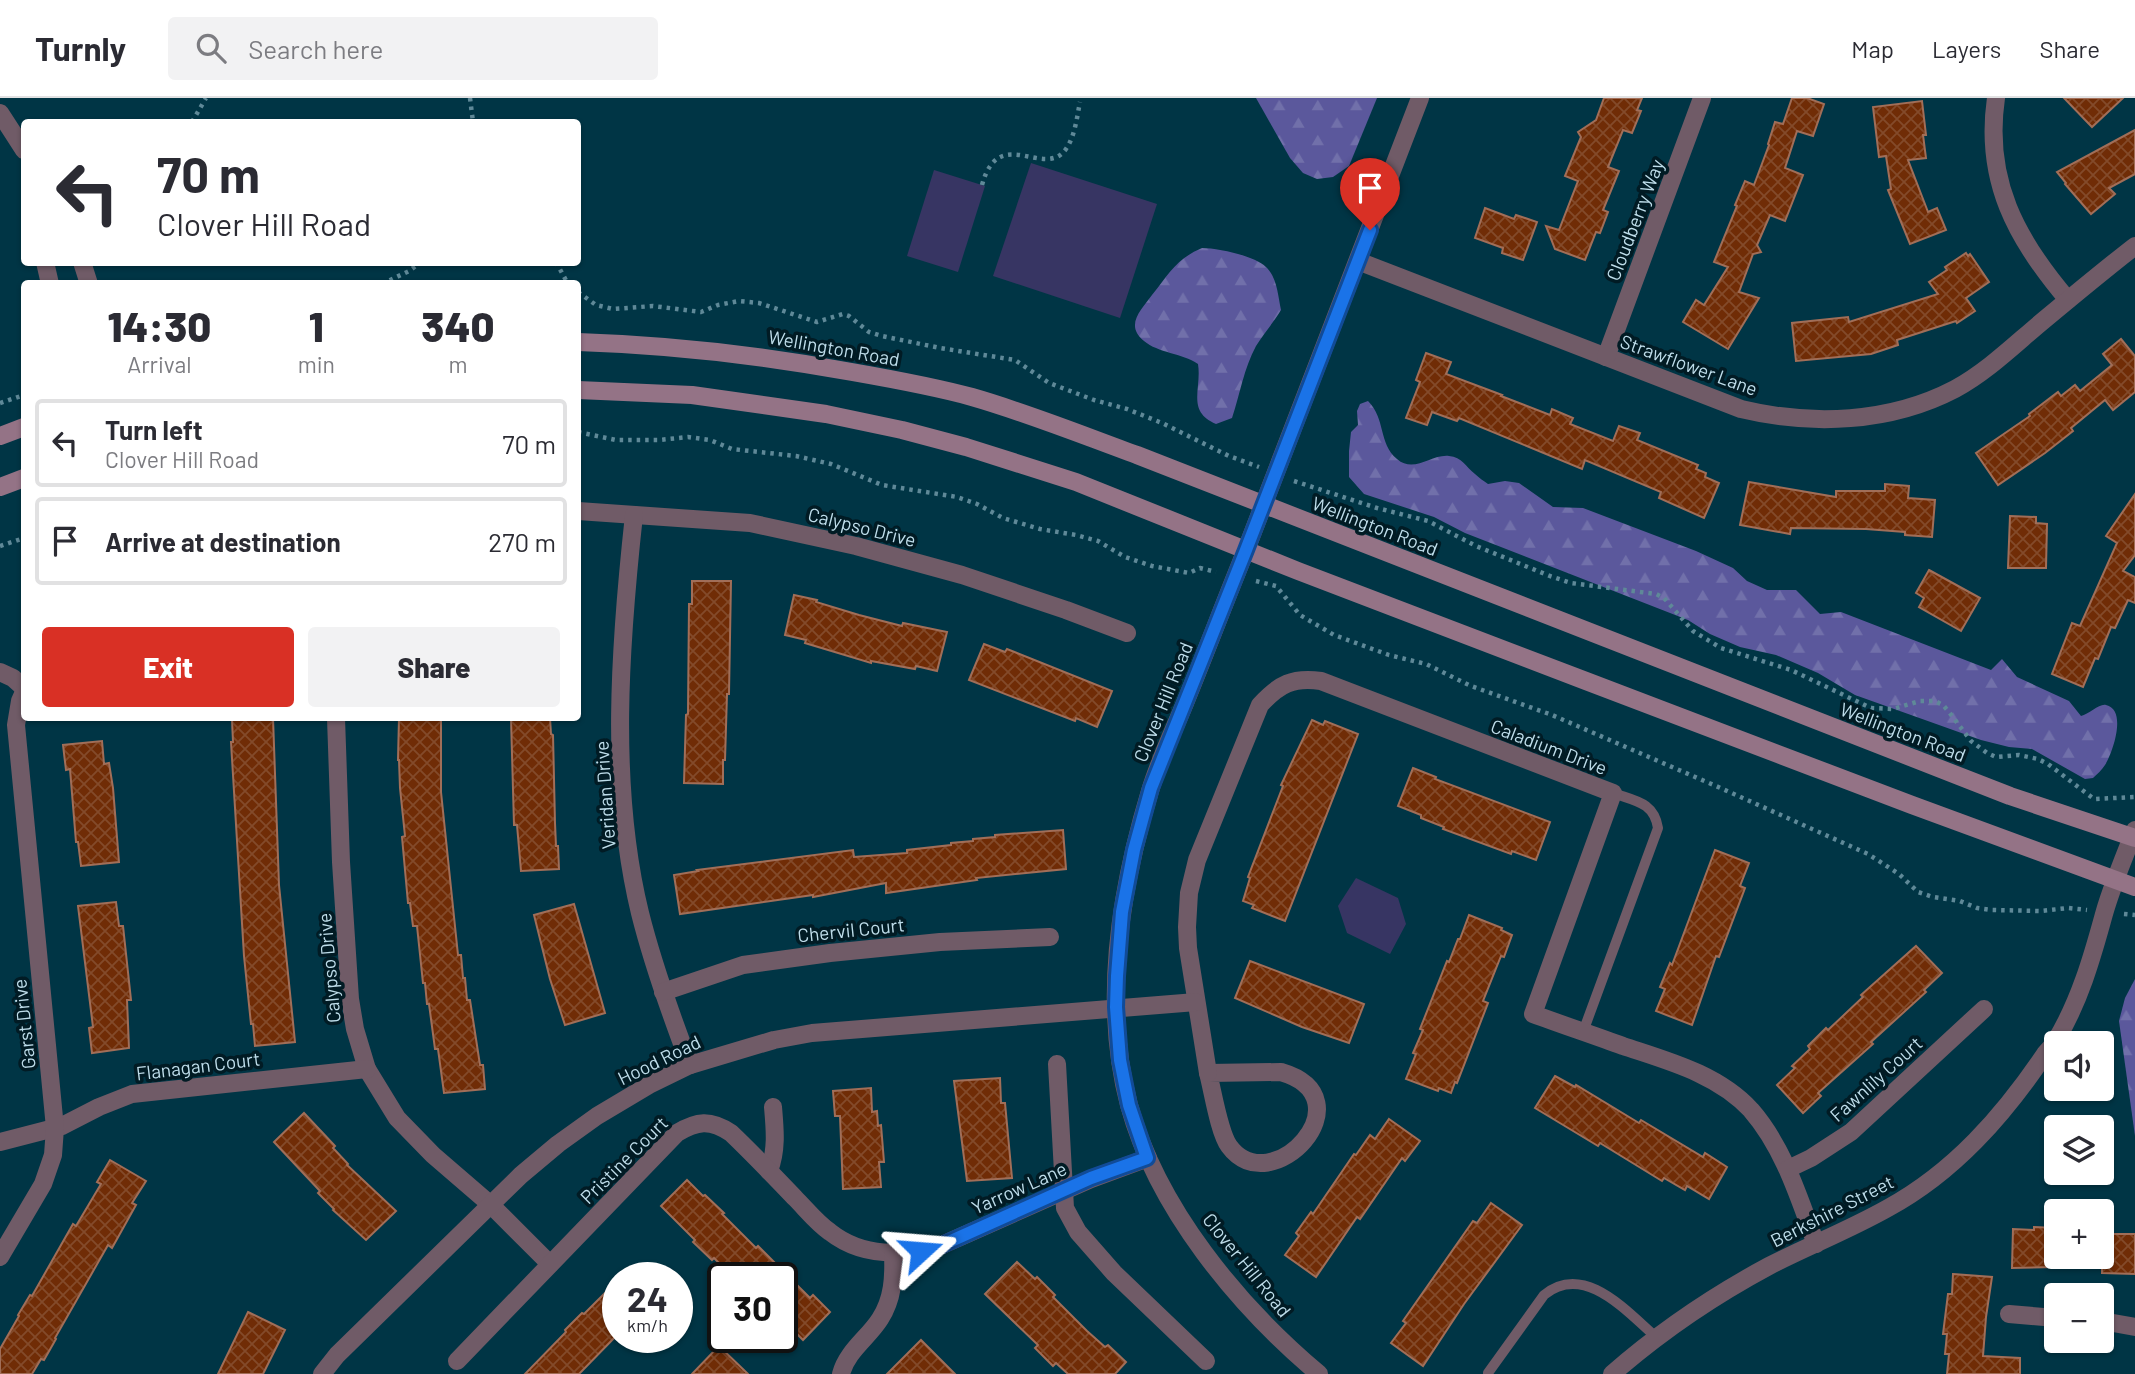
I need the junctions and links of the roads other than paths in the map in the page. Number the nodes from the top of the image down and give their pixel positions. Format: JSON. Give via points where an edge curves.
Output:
{"nodes":[{"id":1,"x":1420,"y":98,"type":"edge"},
{"id":2,"x":1702,"y":98,"type":"edge"},
{"id":3,"x":1996,"y":98,"type":"edge"},
{"id":4,"x":0,"y":113,"type":"edge"},
{"id":5,"x":21,"y":145,"type":"edge"},
{"id":6,"x":2135,"y":246,"type":"edge"},
{"id":7,"x":1358,"y":261,"type":"junction"},
{"id":8,"x":2068,"y":300,"type":"junction"},
{"id":9,"x":581,"y":342,"type":"edge"},
{"id":10,"x":1606,"y":357,"type":"junction"},
{"id":11,"x":581,"y":390,"type":"edge"},
{"id":12,"x":21,"y":428,"type":"edge"},
{"id":13,"x":0,"y":436,"type":"edge"},
{"id":14,"x":21,"y":479,"type":"edge"},
{"id":15,"x":0,"y":487,"type":"edge"},
{"id":16,"x":1264,"y":505,"type":"junction"},
{"id":17,"x":581,"y":510,"type":"edge"},
{"id":18,"x":634,"y":515,"type":"junction"},
{"id":19,"x":1246,"y":550,"type":"junction"},
{"id":20,"x":1127,"y":634,"type":"dead end"},
{"id":21,"x":0,"y":672,"type":"edge"},
{"id":22,"x":21,"y":687,"type":"edge"},
{"id":23,"x":21,"y":698,"type":"edge"},
{"id":24,"x":336,"y":721,"type":"edge"},
{"id":25,"x":1613,"y":793,"type":"junction"},
{"id":26,"x":2134,"y":835,"type":"edge"},
{"id":27,"x":2116,"y":881,"type":"junction"},
{"id":28,"x":2135,"y":887,"type":"edge"},
{"id":29,"x":1050,"y":937,"type":"dead end"},
{"id":30,"x":663,"y":992,"type":"junction"},
{"id":31,"x":1196,"y":1002,"type":"junction"},
{"id":32,"x":1116,"y":1007,"type":"junction"},
{"id":33,"x":1984,"y":1009,"type":"dead end"},
{"id":34,"x":1583,"y":1032,"type":"junction"},
{"id":35,"x":1056,"y":1064,"type":"dead end"},
{"id":36,"x":690,"y":1065,"type":"junction"},
{"id":37,"x":367,"y":1069,"type":"junction"},
{"id":38,"x":1208,"y":1073,"type":"junction"},
{"id":39,"x":773,"y":1107,"type":"dead end"},
{"id":40,"x":55,"y":1128,"type":"junction"},
{"id":41,"x":0,"y":1142,"type":"edge"},
{"id":42,"x":1147,"y":1158,"type":"junction"},
{"id":43,"x":1788,"y":1169,"type":"junction"},
{"id":44,"x":769,"y":1171,"type":"junction"},
{"id":45,"x":1064,"y":1191,"type":"junction"},
{"id":46,"x":491,"y":1205,"type":"junction"},
{"id":47,"x":1816,"y":1244,"type":"junction"},
{"id":48,"x":893,"y":1254,"type":"junction"},
{"id":49,"x":0,"y":1257,"type":"edge"},
{"id":50,"x":550,"y":1264,"type":"junction"},
{"id":51,"x":2010,"y":1314,"type":"dead end"},
{"id":52,"x":2044,"y":1317,"type":"edge"},
{"id":53,"x":2114,"y":1323,"type":"edge"},
{"id":54,"x":2135,"y":1327,"type":"edge"},
{"id":55,"x":1656,"y":1337,"type":"junction"},
{"id":56,"x":457,"y":1361,"type":"dead end"},
{"id":57,"x":1206,"y":1361,"type":"dead end"},
{"id":58,"x":1488,"y":1373,"type":"edge"},
{"id":59,"x":321,"y":1374,"type":"edge"},
{"id":60,"x":841,"y":1374,"type":"edge"},
{"id":61,"x":1319,"y":1374,"type":"edge"},
{"id":62,"x":1612,"y":1374,"type":"edge"}],
"edges":[{"from":1,"to":7,"type":"street","name":"Clover Hill Road"},
{"from":2,"to":10,"type":"street","name":"Cloudberry Way"},
{"from":3,"to":8,"type":"street","via":[[1996,154],[2003,195],[2032,255]]},
{"from":4,"to":5,"type":"street"},
{"from":6,"to":8,"type":"street","name":"Strawflower Lane"},
{"from":7,"to":10,"type":"street","name":"Strawflower Lane"},
{"from":7,"to":16,"type":"street","name":"Clover Hill Road"},
{"from":8,"to":10,"type":"street","name":"Strawflower Lane","via":[[1994,363],[1954,389],[1908,408],[1855,418],[1789,419],[1741,410]]},
{"from":9,"to":16,"type":"main road","name":"Wellington Road","via":[[775,358],[970,396]]},
{"from":11,"to":19,"type":"main road","via":[[692,395],[902,430],[1076,482]]},
{"from":12,"to":13,"type":"main road"},
{"from":14,"to":15,"type":"main road"},
{"from":16,"to":19,"type":"street","name":"Clover Hill Road"},
{"from":16,"to":26,"type":"main road","name":"Wellington Road","via":[[2010,796]]},
{"from":17,"to":18,"type":"street","name":"Calypso Drive"},
{"from":18,"to":20,"type":"street","name":"Calypso Drive","via":[[750,523],[856,546],[962,575]]},
{"from":18,"to":30,"type":"street","name":"Veridan Drive","via":[[622,654],[622,794],[640,912]]},
{"from":19,"to":27,"type":"main road"},
{"from":19,"to":32,"type":"street","name":"Clover Hill Road","via":[[1147,801],[1122,912]]},
{"from":21,"to":22,"type":"street"},
{"from":23,"to":40,"type":"street","name":"Garst Drive","via":[[16,725]]},
{"from":24,"to":37,"type":"street","name":"Calypso Drive","via":[[350,999]]},
{"from":25,"to":31,"type":"street","name":"Caladium Drive","via":[[1321,681],[1288,682],[1261,705],[1197,860],[1187,928]]},
{"from":25,"to":34,"type":"lane","via":[[1652,809],[1658,828]]},
{"from":25,"to":34,"type":"street","name":"Caladium Drive","via":[[1533,1014]]},
{"from":26,"to":27,"type":"street","name":"Berkshire Street"},
{"from":27,"to":28,"type":"main road"},
{"from":27,"to":47,"type":"street","name":"Berkshire Street","via":[[2077,1000],[2054,1045],[1997,1119],[1930,1181],[1889,1208]]},
{"from":29,"to":30,"type":"street","name":"Chervil Court","via":[[817,954],[743,965]]},
{"from":30,"to":36,"type":"street","name":"Veridan Drive"},
{"from":31,"to":32,"type":"street"},
{"from":31,"to":38,"type":"street","name":"Caladium Drive"},
{"from":32,"to":36,"type":"street","name":"Hood Road","via":[[812,1033]]},
{"from":32,"to":42,"type":"street","name":"Clover Hill Road","via":[[1122,1071]]},
{"from":33,"to":43,"type":"street","name":"Fawnlily Court","via":[[1851,1132]]},
{"from":34,"to":43,"type":"street","name":"Caladium Drive","via":[[1677,1064],[1731,1092],[1751,1110]]},
{"from":35,"to":45,"type":"street"},
{"from":36,"to":46,"type":"street","name":"Hood Road","via":[[597,1116]]},
{"from":37,"to":40,"type":"street","name":"Flanagan Court","via":[[140,1093]]},
{"from":37,"to":46,"type":"street","name":"Calypso Drive","via":[[397,1118]]},
{"from":38,"to":38,"type":"street","via":[[1227,1144],[1248,1161],[1278,1160],[1304,1142],[1317,1122],[1312,1093],[1295,1076],[1281,1072]]},
{"from":39,"to":44,"type":"street","via":[[774,1158]]},
{"from":40,"to":41,"type":"street","name":"Flanagan Court"},
{"from":40,"to":49,"type":"street","name":"Garst Drive","via":[[43,1184]]},
{"from":42,"to":45,"type":"street","name":"Yarrow Lane"},
{"from":42,"to":61,"type":"street","name":"Clover Hill Road","via":[[1210,1260],[1261,1319]]},
{"from":43,"to":47,"type":"street","name":"Caladium Drive"},
{"from":44,"to":48,"type":"street","name":"Yarrow Lane","via":[[828,1231],[848,1244]]},
{"from":44,"to":50,"type":"street","name":"Pristine Court","via":[[723,1127],[693,1124],[677,1133]]},
{"from":45,"to":48,"type":"street","name":"Yarrow Lane","via":[[942,1245]]},
{"from":45,"to":57,"type":"street","via":[[1065,1208],[1078,1232]]},
{"from":46,"to":50,"type":"street"},
{"from":46,"to":59,"type":"street","name":"Hood Road"},
{"from":47,"to":55,"type":"street","name":"Berkshire Street","via":[[1712,1299]]},
{"from":48,"to":60,"type":"street","via":[[890,1299]]},
{"from":50,"to":56,"type":"street","name":"Pristine Court"},
{"from":51,"to":52,"type":"street"},
{"from":53,"to":54,"type":"street"},
{"from":55,"to":58,"type":"lane","via":[[1593,1288],[1563,1283],[1544,1294]]},
{"from":55,"to":62,"type":"street","name":"Berkshire Street"}]}
